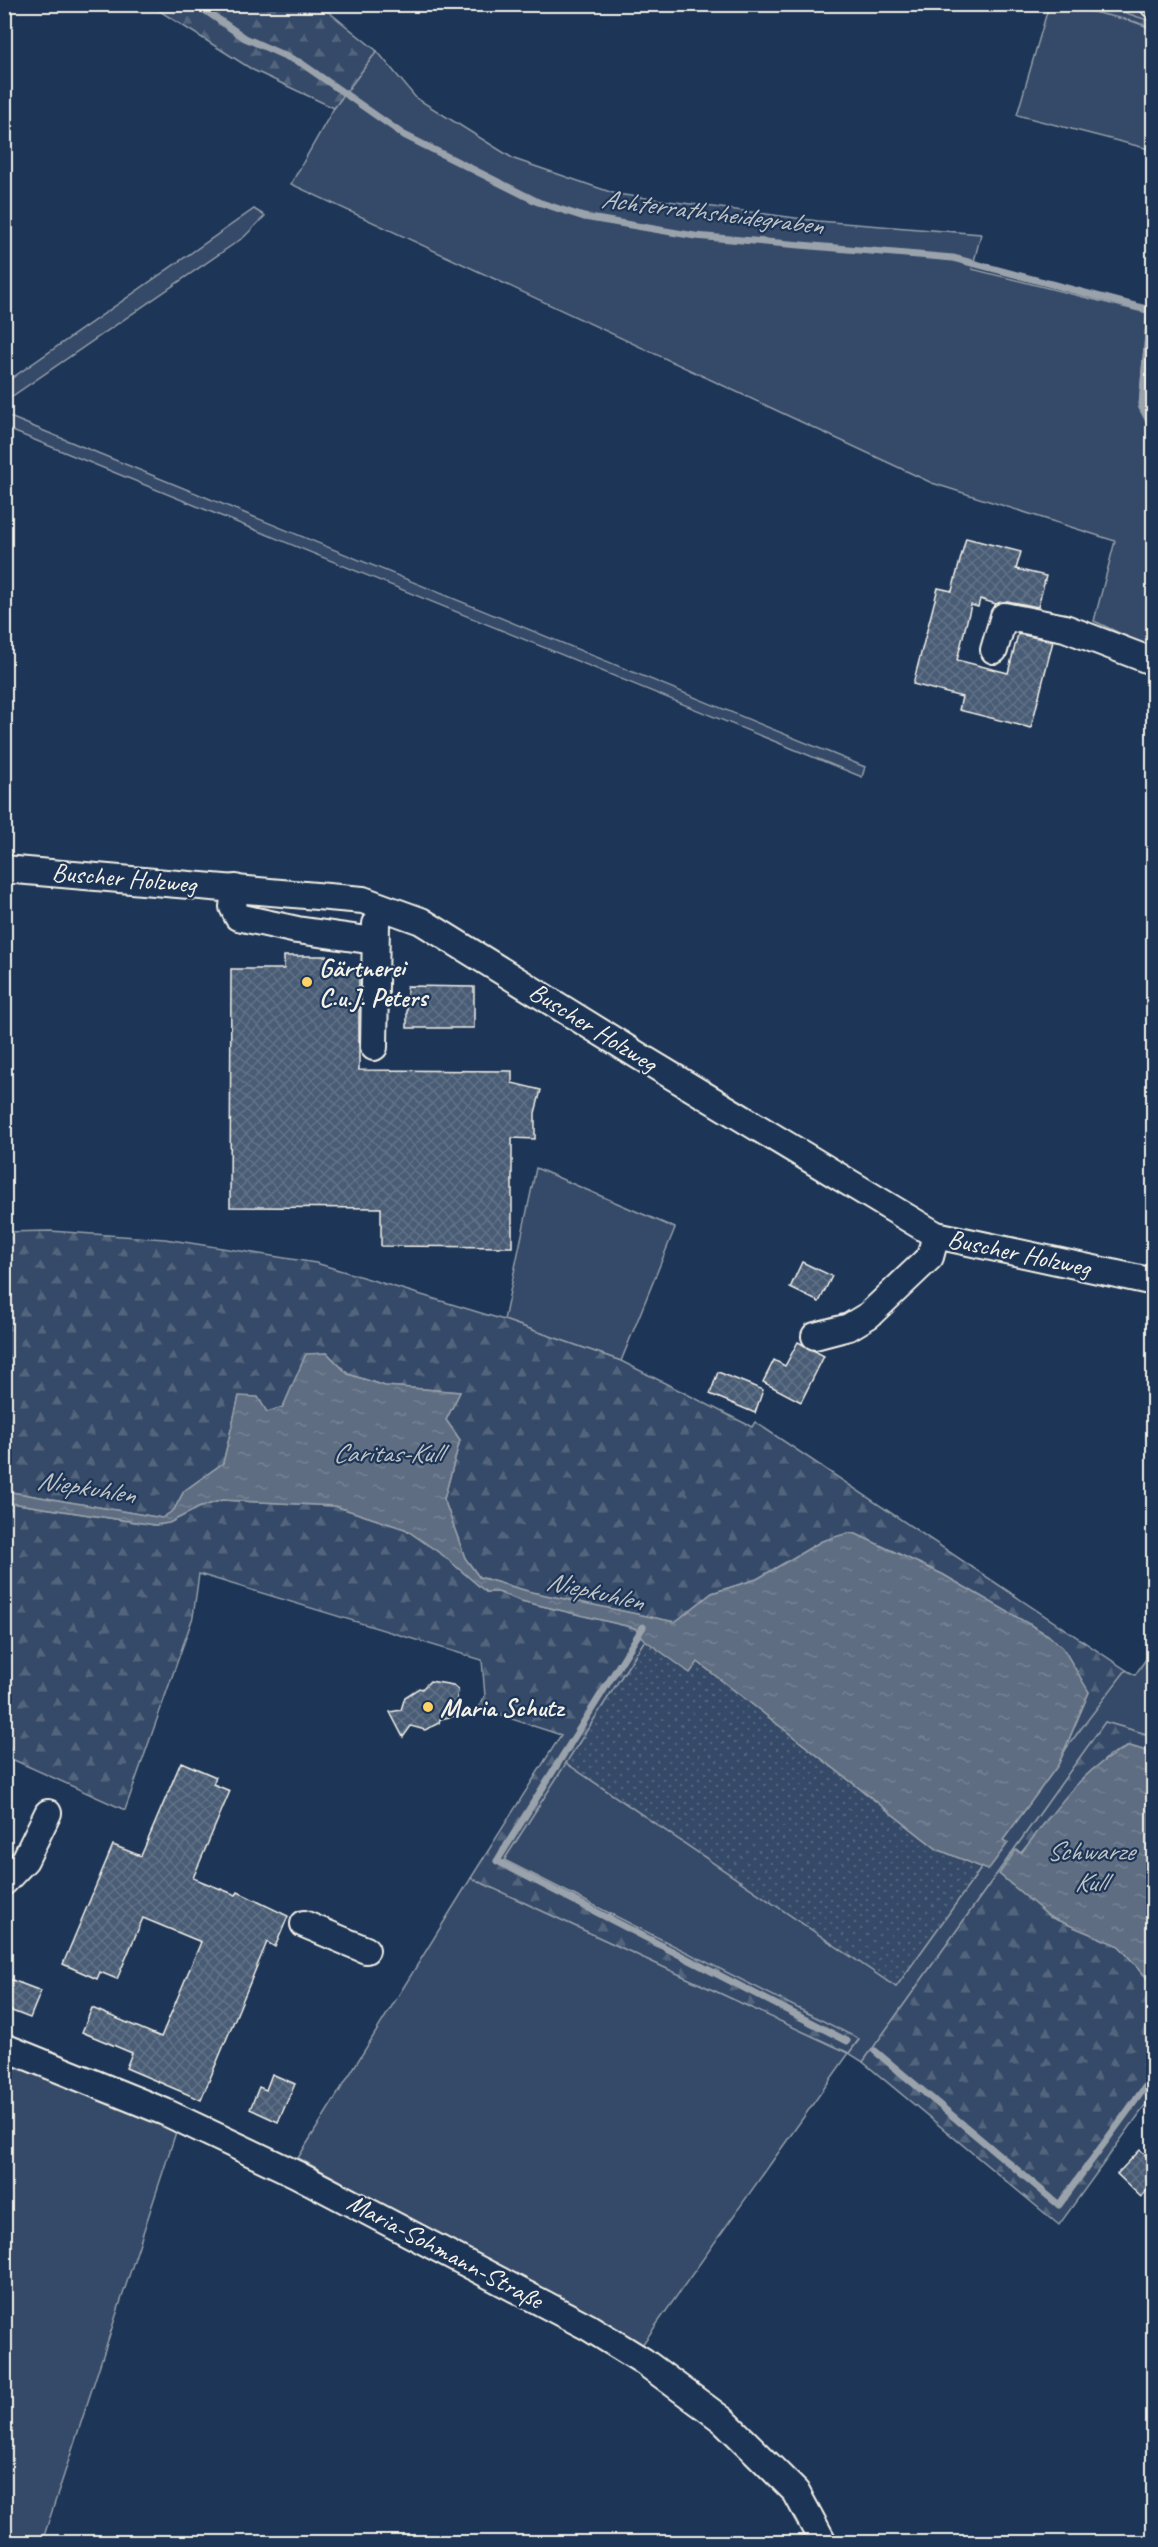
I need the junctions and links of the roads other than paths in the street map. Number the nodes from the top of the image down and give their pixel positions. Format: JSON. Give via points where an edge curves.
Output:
{"nodes":[{"id":1,"x":994,"y":650,"type":"dead end"},
{"id":2,"x":1154,"y":662,"type":"edge"},
{"id":3,"x":4,"y":868,"type":"edge"},
{"id":4,"x":235,"y":888,"type":"junction"},
{"id":5,"x":378,"y":906,"type":"junction"},
{"id":6,"x":375,"y":941,"type":"junction"},
{"id":7,"x":374,"y":1047,"type":"dead end"},
{"id":8,"x":936,"y":1235,"type":"junction"},
{"id":9,"x":1154,"y":1282,"type":"edge"},
{"id":10,"x":815,"y":1336,"type":"dead end"},
{"id":11,"x":48,"y":1814,"type":"dead end"},
{"id":12,"x":4,"y":1882,"type":"edge"},
{"id":13,"x":304,"y":1924,"type":"dead end"},
{"id":14,"x":366,"y":1950,"type":"dead end"},
{"id":15,"x":4,"y":2047,"type":"edge"},
{"id":16,"x":823,"y":2542,"type":"edge"}],
"edges":[{"from":1,"to":2,"type":"street","via":[[1004,616],[1065,628]]},
{"from":3,"to":4,"type":"street","name":"Buscher Holzweg"},
{"from":4,"to":5,"type":"street","name":"Buscher Holzweg","via":[[363,900]]},
{"from":4,"to":6,"type":"street","via":[[232,907],[238,917]]},
{"from":5,"to":6,"type":"street"},
{"from":5,"to":8,"type":"street","name":"Buscher Holzweg","via":[[421,921]]},
{"from":6,"to":7,"type":"street"},
{"from":8,"to":9,"type":"street","name":"Buscher Holzweg"},
{"from":8,"to":10,"type":"street","via":[[930,1257],[869,1315],[849,1328]]},
{"from":11,"to":12,"type":"street","via":[[25,1860]]},
{"from":13,"to":14,"type":"street"},
{"from":15,"to":16,"type":"street","name":"Maria-Sohmann-Straße","via":[[165,2112],[296,2174],[588,2327],[643,2361],[724,2421],[796,2492]]}]}
